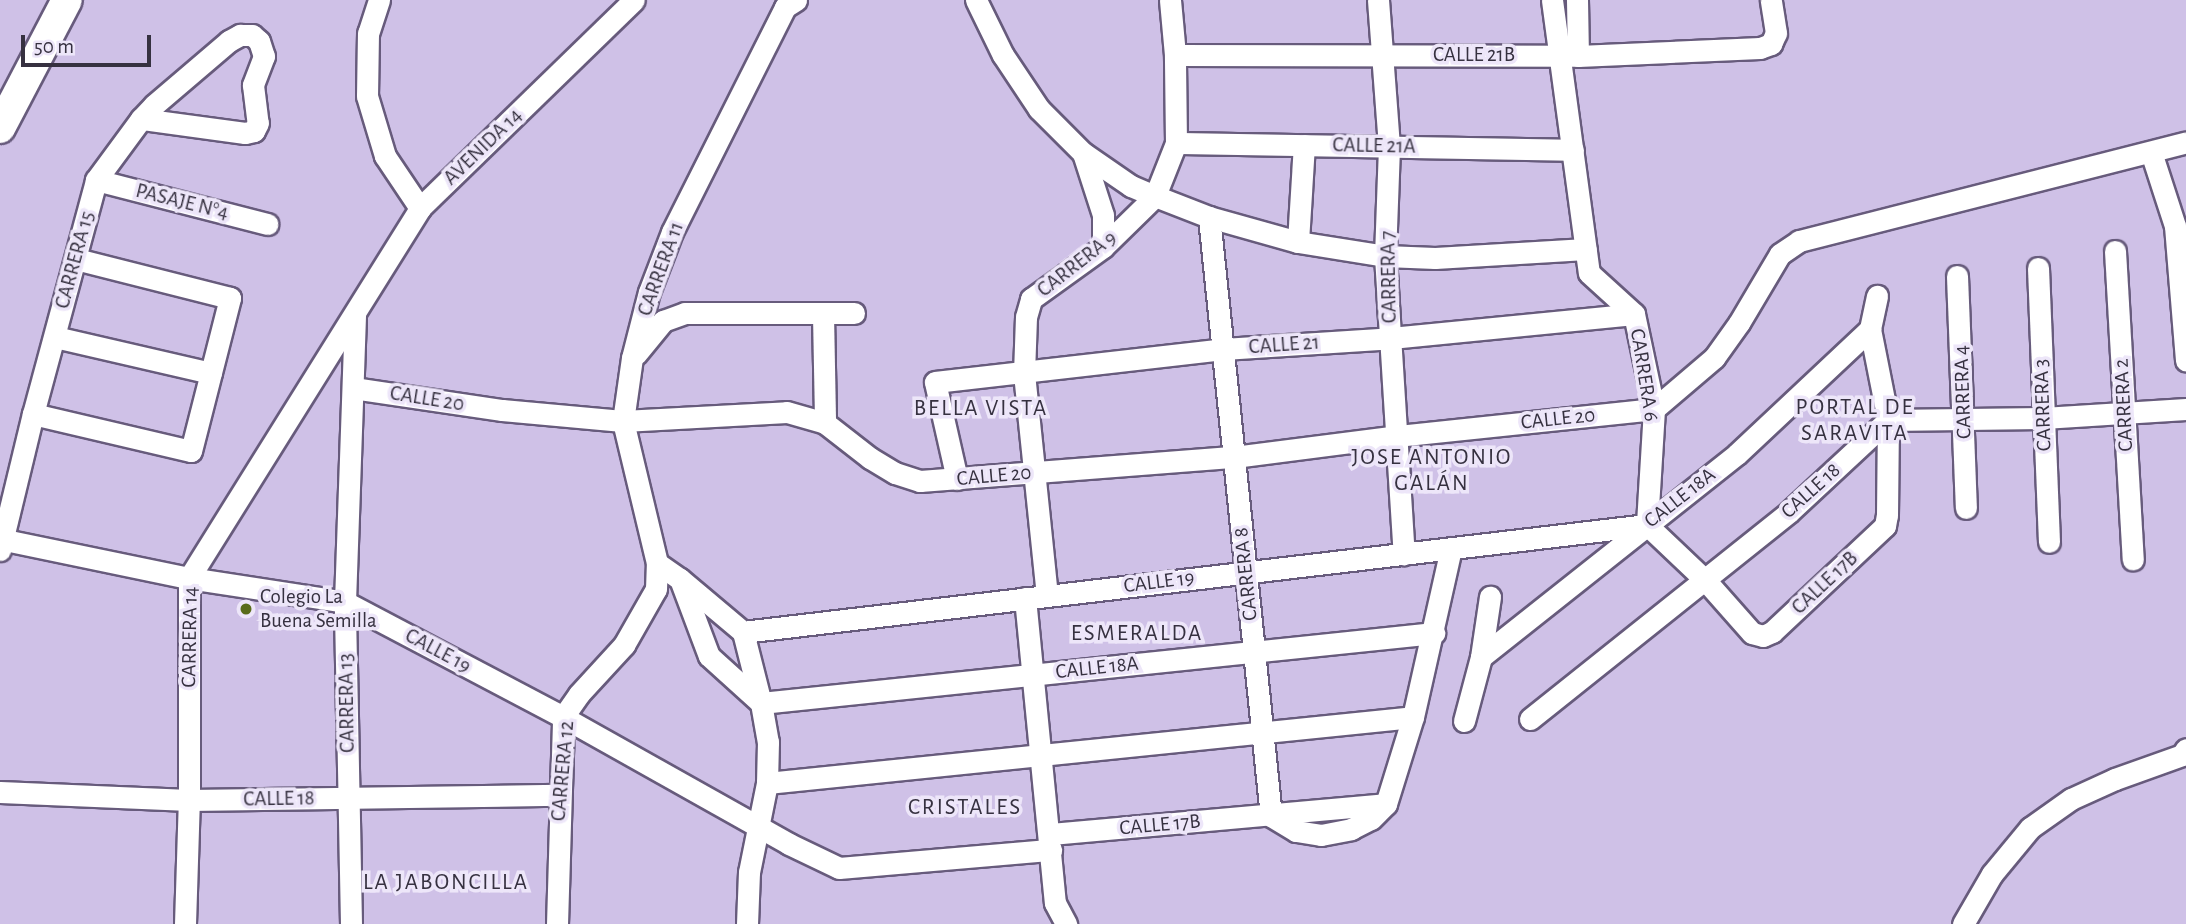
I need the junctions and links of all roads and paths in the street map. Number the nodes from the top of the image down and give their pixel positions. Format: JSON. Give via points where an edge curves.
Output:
{"nodes":[{"id":1,"x":67,"y":0,"type":"edge"},
{"id":2,"x":379,"y":0,"type":"edge"},
{"id":3,"x":634,"y":0,"type":"edge"},
{"id":4,"x":976,"y":0,"type":"edge"},
{"id":5,"x":1170,"y":0,"type":"edge"},
{"id":6,"x":1378,"y":0,"type":"edge"},
{"id":7,"x":1552,"y":0,"type":"edge"},
{"id":8,"x":1577,"y":0,"type":"edge"},
{"id":9,"x":1771,"y":0,"type":"edge"},
{"id":10,"x":787,"y":3,"type":"edge"},
{"id":11,"x":1175,"y":55,"type":"junction"},
{"id":12,"x":1381,"y":56,"type":"junction"},
{"id":13,"x":1568,"y":56,"type":"junction"},
{"id":14,"x":141,"y":119,"type":"junction"},
{"id":15,"x":0,"y":128,"type":"edge"},
{"id":16,"x":2186,"y":142,"type":"edge"},
{"id":17,"x":1176,"y":143,"type":"junction"},
{"id":18,"x":1304,"y":145,"type":"junction"},
{"id":19,"x":1389,"y":147,"type":"junction"},
{"id":20,"x":1573,"y":150,"type":"junction"},
{"id":21,"x":2151,"y":152,"type":"junction"},
{"id":22,"x":1083,"y":153,"type":"junction"},
{"id":23,"x":96,"y":180,"type":"junction"},
{"id":24,"x":1155,"y":196,"type":"junction"},
{"id":25,"x":420,"y":208,"type":"junction"},
{"id":26,"x":1209,"y":217,"type":"junction"},
{"id":27,"x":267,"y":224,"type":"dead end"},
{"id":28,"x":1298,"y":242,"type":"junction"},
{"id":29,"x":1103,"y":247,"type":"junction"},
{"id":30,"x":1586,"y":249,"type":"junction"},
{"id":31,"x":2115,"y":251,"type":"dead end"},
{"id":32,"x":1385,"y":256,"type":"junction"},
{"id":33,"x":76,"y":259,"type":"junction"},
{"id":34,"x":2038,"y":268,"type":"dead end"},
{"id":35,"x":1958,"y":276,"type":"dead end"},
{"id":36,"x":1877,"y":296,"type":"dead end"},
{"id":37,"x":355,"y":313,"type":"junction"},
{"id":38,"x":854,"y":313,"type":"dead end"},
{"id":39,"x":823,"y":314,"type":"junction"},
{"id":40,"x":1634,"y":314,"type":"junction"},
{"id":41,"x":1870,"y":329,"type":"junction"},
{"id":42,"x":55,"y":337,"type":"junction"},
{"id":43,"x":1391,"y":338,"type":"junction"},
{"id":44,"x":1223,"y":349,"type":"junction"},
{"id":45,"x":632,"y":358,"type":"junction"},
{"id":46,"x":2186,"y":361,"type":"edge"},
{"id":47,"x":211,"y":373,"type":"junction"},
{"id":48,"x":1024,"y":374,"type":"junction"},
{"id":49,"x":353,"y":387,"type":"junction"},
{"id":50,"x":1654,"y":409,"type":"junction"},
{"id":51,"x":2186,"y":409,"type":"edge"},
{"id":52,"x":2124,"y":413,"type":"junction"},
{"id":53,"x":33,"y":414,"type":"junction"},
{"id":54,"x":2043,"y":418,"type":"junction"},
{"id":55,"x":1964,"y":419,"type":"junction"},
{"id":56,"x":1888,"y":420,"type":"junction"},
{"id":57,"x":622,"y":421,"type":"junction"},
{"id":58,"x":825,"y":423,"type":"junction"},
{"id":59,"x":1396,"y":436,"type":"junction"},
{"id":60,"x":1234,"y":457,"type":"junction"},
{"id":61,"x":1034,"y":473,"type":"junction"},
{"id":62,"x":957,"y":479,"type":"junction"},
{"id":63,"x":1966,"y":508,"type":"dead end"},
{"id":64,"x":1647,"y":525,"type":"junction"},
{"id":65,"x":2049,"y":542,"type":"dead end"},
{"id":66,"x":1,"y":543,"type":"edge"},
{"id":67,"x":1451,"y":548,"type":"junction"},
{"id":68,"x":1404,"y":554,"type":"junction"},
{"id":69,"x":2133,"y":559,"type":"dead end"},
{"id":70,"x":657,"y":563,"type":"junction"},
{"id":71,"x":1246,"y":572,"type":"junction"},
{"id":72,"x":189,"y":578,"type":"junction"},
{"id":73,"x":680,"y":579,"type":"junction"},
{"id":74,"x":1706,"y":581,"type":"junction"},
{"id":75,"x":1047,"y":596,"type":"junction"},
{"id":76,"x":1490,"y":597,"type":"dead end"},
{"id":77,"x":1025,"y":598,"type":"junction"},
{"id":78,"x":345,"y":602,"type":"junction"},
{"id":79,"x":743,"y":632,"type":"junction"},
{"id":80,"x":1434,"y":633,"type":"junction"},
{"id":81,"x":1254,"y":651,"type":"junction"},
{"id":82,"x":1481,"y":657,"type":"junction"},
{"id":83,"x":1033,"y":675,"type":"junction"},
{"id":84,"x":761,"y":703,"type":"junction"},
{"id":85,"x":563,"y":717,"type":"junction"},
{"id":86,"x":1413,"y":717,"type":"junction"},
{"id":87,"x":1530,"y":719,"type":"dead end"},
{"id":88,"x":1464,"y":721,"type":"dead end"},
{"id":89,"x":1262,"y":732,"type":"junction"},
{"id":90,"x":2186,"y":749,"type":"edge"},
{"id":91,"x":1041,"y":755,"type":"junction"},
{"id":92,"x":767,"y":783,"type":"junction"},
{"id":93,"x":0,"y":792,"type":"edge"},
{"id":94,"x":559,"y":795,"type":"junction"},
{"id":95,"x":349,"y":797,"type":"junction"},
{"id":96,"x":189,"y":800,"type":"junction"},
{"id":97,"x":1271,"y":816,"type":"junction"},
{"id":98,"x":759,"y":827,"type":"junction"},
{"id":99,"x":1050,"y":842,"type":"junction"},
{"id":100,"x":839,"y":868,"type":"joint"},
{"id":101,"x":186,"y":924,"type":"edge"},
{"id":102,"x":351,"y":924,"type":"edge"},
{"id":103,"x":557,"y":924,"type":"edge"},
{"id":104,"x":747,"y":924,"type":"edge"},
{"id":105,"x":1066,"y":924,"type":"edge"},
{"id":106,"x":1963,"y":924,"type":"edge"}],
"edges":[{"from":1,"to":15,"type":"highway"},
{"from":2,"to":25,"type":"street","via":[[368,33],[367,96],[385,156]]},
{"from":3,"to":25,"type":"street","name":"AVENIDA 14"},
{"from":4,"to":22,"type":"street","via":[[1003,55],[1039,109]]},
{"from":5,"to":11,"type":"street"},
{"from":6,"to":12,"type":"street","name":"CARRERA 7"},
{"from":7,"to":13,"type":"street","name":"CARRERA 6"},
{"from":8,"to":13,"type":"street"},
{"from":9,"to":13,"type":"street","name":"CALLE 21B","via":[[1776,33],[1771,44],[1759,48]]},
{"from":10,"to":45,"type":"street","name":"CARRERA 11","via":[[672,232],[649,292]]},
{"from":11,"to":12,"type":"street","name":"CALLE 21B"},
{"from":11,"to":17,"type":"street"},
{"from":12,"to":13,"type":"street","name":"CALLE 21B"},
{"from":12,"to":19,"type":"street","name":"CARRERA 7"},
{"from":13,"to":20,"type":"street","name":"CARRERA 6"},
{"from":14,"to":14,"type":"street","name":"CARRERA 15","via":[[229,41],[240,35],[252,35],[259,41],[264,56],[253,85],[258,123],[254,131]]},
{"from":14,"to":23,"type":"street","name":"CARRERA 15"},
{"from":16,"to":21,"type":"street"},
{"from":17,"to":18,"type":"street","name":"CALLE 21A"},
{"from":17,"to":24,"type":"street"},
{"from":18,"to":19,"type":"street","name":"CALLE 21A"},
{"from":18,"to":28,"type":"street"},
{"from":19,"to":20,"type":"street","name":"CALLE 21A"},
{"from":19,"to":32,"type":"street","name":"CARRERA 7"},
{"from":20,"to":30,"type":"street","name":"CARRERA 6"},
{"from":21,"to":46,"type":"street","via":[[2175,226]]},
{"from":21,"to":50,"type":"street","via":[[1799,241],[1780,254],[1714,358]]},
{"from":22,"to":24,"type":"street","via":[[1131,186]]},
{"from":22,"to":29,"type":"street","via":[[1103,215]]},
{"from":23,"to":27,"type":"street","name":"PASAJE N°4"},
{"from":23,"to":33,"type":"street","name":"CARRERA 15"},
{"from":24,"to":26,"type":"street"},
{"from":24,"to":29,"type":"street","name":"CARRERA 9"},
{"from":25,"to":37,"type":"street","name":"AVENIDA 14"},
{"from":26,"to":28,"type":"street"},
{"from":26,"to":44,"type":"street","name":"CARRERA 8"},
{"from":28,"to":32,"type":"street"},
{"from":29,"to":48,"type":"street","name":"CARRERA 9","via":[[1031,299]]},
{"from":30,"to":32,"type":"street","via":[[1435,258]]},
{"from":30,"to":40,"type":"street","name":"CARRERA 6","via":[[1589,273]]},
{"from":31,"to":52,"type":"street","name":"CARRERA 2"},
{"from":32,"to":43,"type":"street","name":"CARRERA 7"},
{"from":33,"to":42,"type":"street","name":"CARRERA 15"},
{"from":33,"to":47,"type":"street","via":[[230,298]]},
{"from":34,"to":54,"type":"street","name":"CARRERA 3"},
{"from":35,"to":55,"type":"street","name":"CARRERA 4"},
{"from":36,"to":41,"type":"street"},
{"from":37,"to":49,"type":"street","name":"CARRERA 13"},
{"from":37,"to":72,"type":"street","name":"CARRERA 14"},
{"from":38,"to":39,"type":"street"},
{"from":39,"to":45,"type":"street","via":[[685,313],[663,321]]},
{"from":39,"to":58,"type":"street"},
{"from":40,"to":43,"type":"street","name":"CALLE 21"},
{"from":40,"to":50,"type":"street","name":"CARRERA 6"},
{"from":41,"to":56,"type":"street"},
{"from":41,"to":64,"type":"street","name":"CALLE 18A","via":[[1737,454]]},
{"from":42,"to":47,"type":"street"},
{"from":42,"to":53,"type":"street","name":"CARRERA 15"},
{"from":43,"to":44,"type":"street","name":"CALLE 21"},
{"from":43,"to":59,"type":"street","name":"CARRERA 7"},
{"from":44,"to":48,"type":"street","name":"CALLE 21"},
{"from":44,"to":60,"type":"street","name":"CARRERA 8"},
{"from":45,"to":57,"type":"street","name":"CARRERA 11"},
{"from":47,"to":53,"type":"street","via":[[191,451]]},
{"from":48,"to":61,"type":"street","name":"CARRERA 9"},
{"from":48,"to":62,"type":"street","name":"CALLE 21","via":[[935,382]]},
{"from":49,"to":57,"type":"street","name":"CALLE 20","via":[[502,410]]},
{"from":49,"to":78,"type":"street","name":"CARRERA 13"},
{"from":50,"to":59,"type":"street","name":"CALLE 20"},
{"from":50,"to":64,"type":"street","name":"CARRERA 6"},
{"from":51,"to":52,"type":"street"},
{"from":52,"to":54,"type":"street"},
{"from":52,"to":69,"type":"street","name":"CARRERA 2"},
{"from":53,"to":66,"type":"street","name":"CARRERA 15"},
{"from":54,"to":55,"type":"street"},
{"from":54,"to":65,"type":"street","name":"CARRERA 3"},
{"from":55,"to":56,"type":"street"},
{"from":55,"to":63,"type":"street","name":"CARRERA 4"},
{"from":56,"to":74,"type":"street","name":"CALLE 18"},
{"from":56,"to":74,"type":"street","name":"CALLE 17B","via":[[1885,526],[1772,632],[1763,636],[1752,633]]},
{"from":57,"to":58,"type":"street","name":"CALLE 20","via":[[787,412]]},
{"from":57,"to":70,"type":"street","name":"CARRERA 11"},
{"from":58,"to":62,"type":"street","name":"CALLE 20","via":[[895,473],[920,481]]},
{"from":59,"to":60,"type":"street","name":"CALLE 20"},
{"from":59,"to":68,"type":"street","name":"CARRERA 7"},
{"from":60,"to":61,"type":"street","name":"CALLE 20"},
{"from":60,"to":71,"type":"street","name":"CARRERA 8"},
{"from":61,"to":62,"type":"street","name":"CALLE 20"},
{"from":61,"to":75,"type":"street","name":"CARRERA 9"},
{"from":64,"to":67,"type":"street","name":"CALLE 19"},
{"from":64,"to":74,"type":"street"},
{"from":64,"to":82,"type":"street","name":"CALLE 18A"},
{"from":66,"to":72,"type":"street","name":"CALLE 19"},
{"from":67,"to":68,"type":"street","name":"CALLE 19"},
{"from":67,"to":80,"type":"street"},
{"from":68,"to":71,"type":"street","name":"CALLE 19"},
{"from":70,"to":73,"type":"street"},
{"from":70,"to":85,"type":"street","name":"CARRERA 12","via":[[656,589],[624,645]]},
{"from":71,"to":75,"type":"street","name":"CALLE 19"},
{"from":71,"to":81,"type":"street","name":"CARRERA 8"},
{"from":72,"to":78,"type":"street","name":"CALLE 19"},
{"from":72,"to":96,"type":"street","name":"CARRERA 14"},
{"from":73,"to":79,"type":"street"},
{"from":73,"to":84,"type":"street","via":[[709,656]]},
{"from":74,"to":87,"type":"street","name":"CALLE 18"},
{"from":75,"to":77,"type":"street","name":"CALLE 19"},
{"from":76,"to":82,"type":"street"},
{"from":77,"to":79,"type":"street","name":"CALLE 19"},
{"from":77,"to":83,"type":"street"},
{"from":78,"to":85,"type":"street","name":"CALLE 19"},
{"from":78,"to":95,"type":"street","name":"CARRERA 13"},
{"from":79,"to":84,"type":"street"},
{"from":80,"to":81,"type":"street","name":"CALLE 18A"},
{"from":80,"to":86,"type":"street"},
{"from":81,"to":83,"type":"street","name":"CALLE 18A"},
{"from":81,"to":89,"type":"street","name":"CARRERA 8"},
{"from":82,"to":88,"type":"street"},
{"from":83,"to":84,"type":"street","name":"CALLE 18A"},
{"from":83,"to":91,"type":"street"},
{"from":84,"to":92,"type":"street","via":[[768,742]]},
{"from":85,"to":94,"type":"street","name":"CARRERA 12"},
{"from":85,"to":98,"type":"street","name":"CALLE 19"},
{"from":86,"to":89,"type":"street"},
{"from":86,"to":97,"type":"street","via":[[1386,804]]},
{"from":89,"to":91,"type":"street"},
{"from":89,"to":97,"type":"street","name":"CARRERA 8"},
{"from":90,"to":106,"type":"street","via":[[2182,755],[2071,799],[2031,828],[1992,874]]},
{"from":91,"to":92,"type":"street"},
{"from":91,"to":99,"type":"street"},
{"from":92,"to":98,"type":"street"},
{"from":93,"to":96,"type":"street","name":"CALLE 18"},
{"from":94,"to":95,"type":"street","name":"CALLE 18"},
{"from":94,"to":103,"type":"street","name":"CARRERA 12"},
{"from":95,"to":96,"type":"street","name":"CALLE 18"},
{"from":95,"to":102,"type":"street","name":"CARRERA 13"},
{"from":96,"to":101,"type":"street","name":"CARRERA 14"},
{"from":97,"to":99,"type":"street","name":"CALLE 17B"},
{"from":98,"to":100,"type":"street","name":"CALLE 19"},
{"from":98,"to":104,"type":"street","via":[[749,872]]},
{"from":99,"to":100,"type":"street","name":"CALLE 17B"},
{"from":99,"to":105,"type":"street","via":[[1055,903]]}]}
